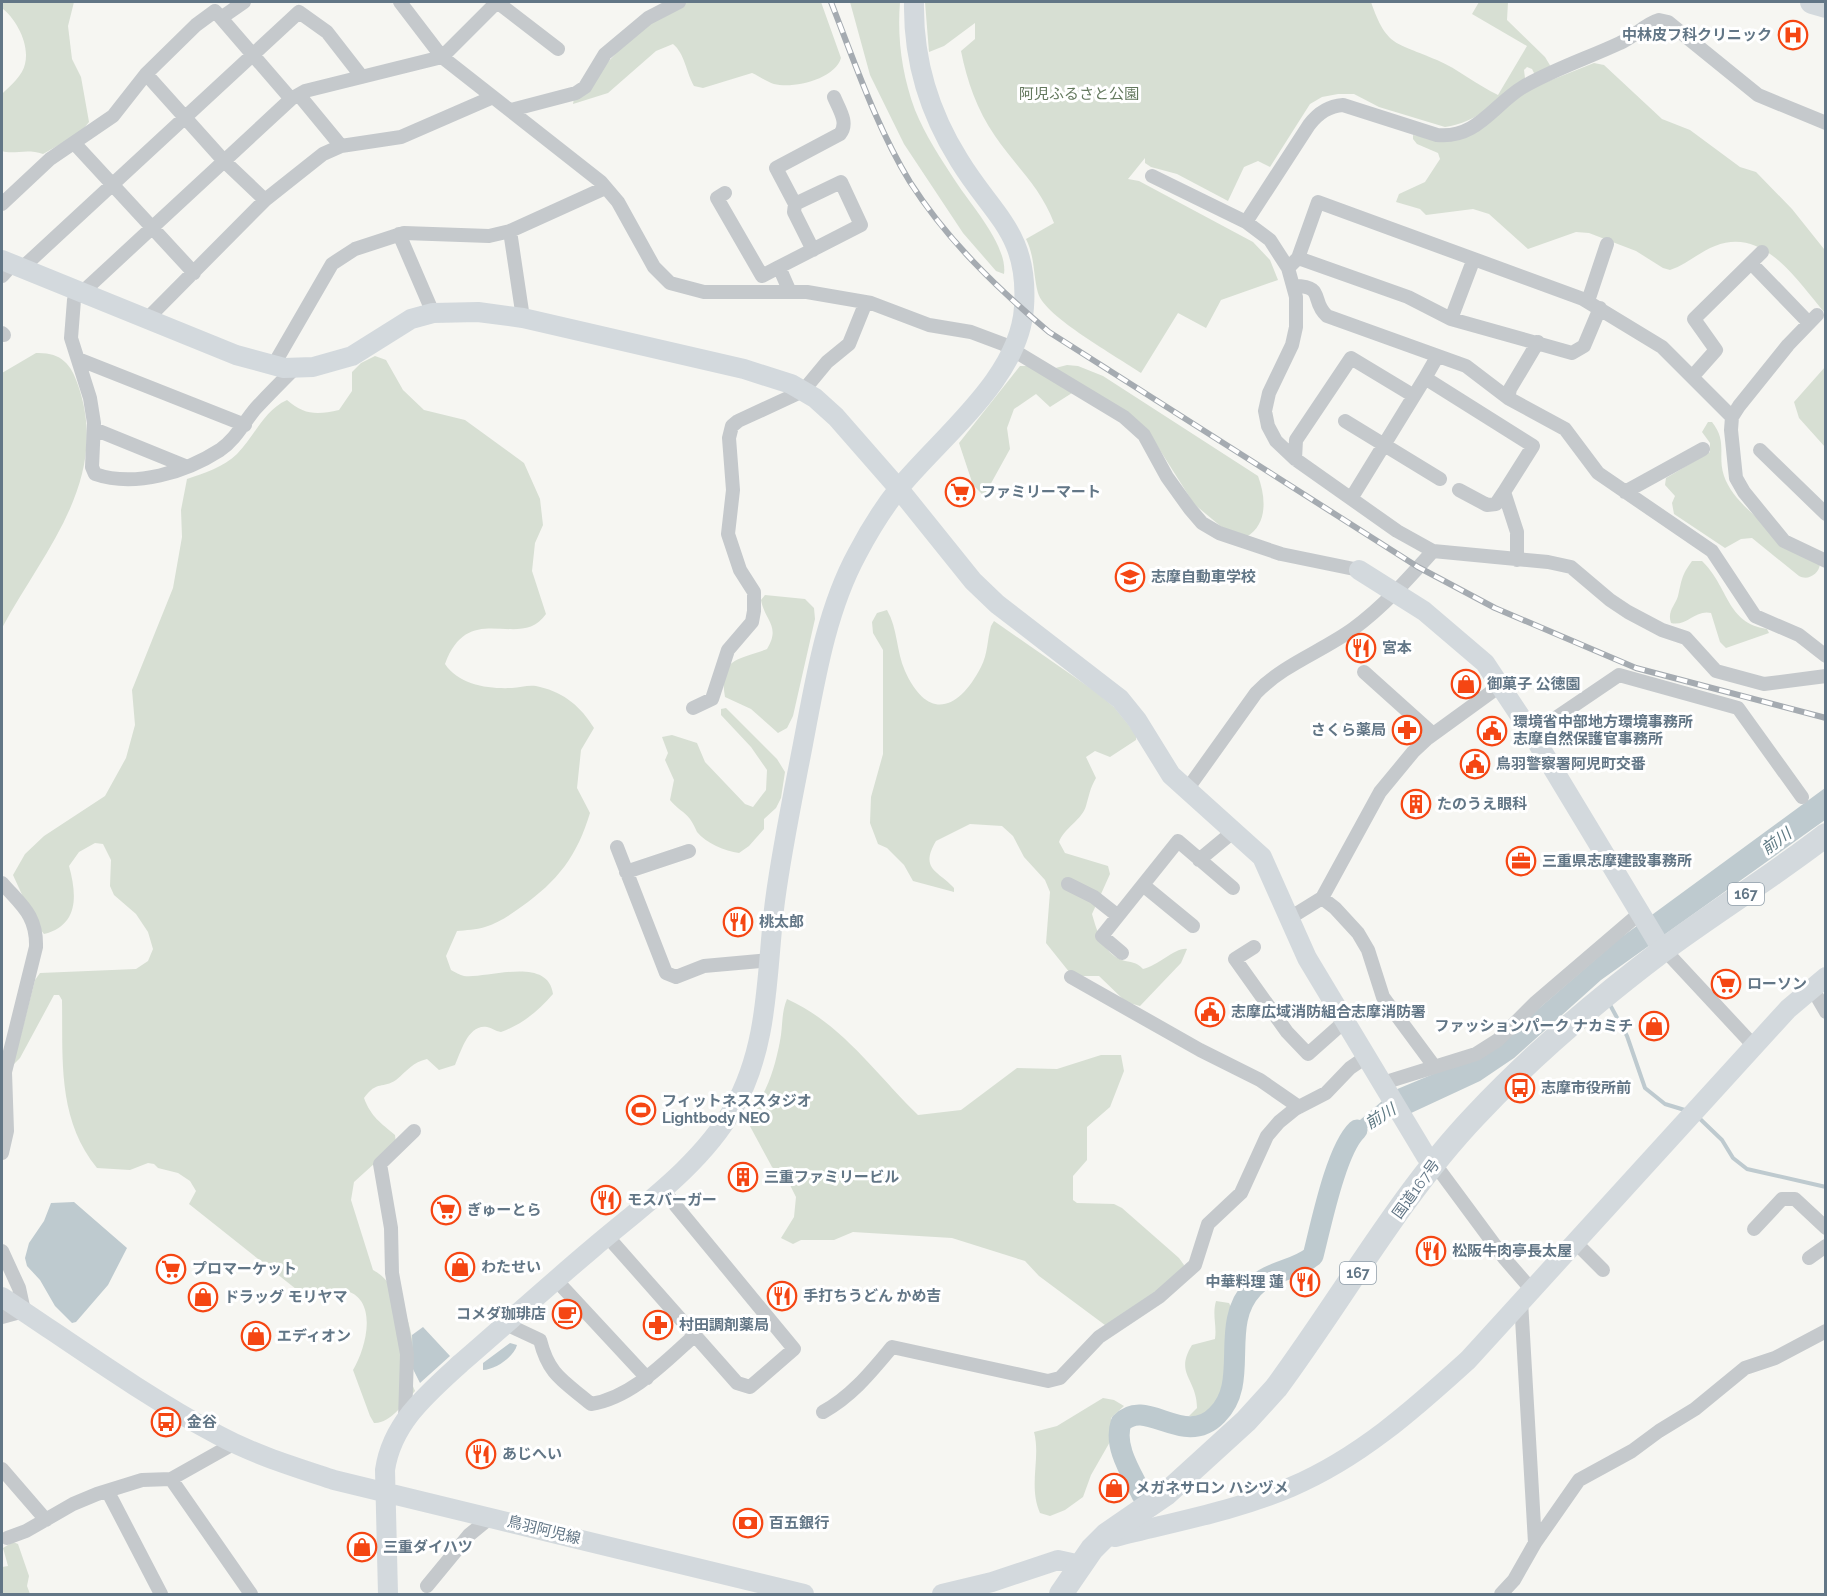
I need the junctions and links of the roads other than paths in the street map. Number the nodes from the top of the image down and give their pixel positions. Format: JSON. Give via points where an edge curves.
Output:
{"nodes":[{"id":1,"x":244,"y":2,"type":"edge"},
{"id":2,"x":400,"y":2,"type":"edge"},
{"id":3,"x":497,"y":2,"type":"edge"},
{"id":4,"x":679,"y":2,"type":"edge"},
{"id":5,"x":914,"y":2,"type":"edge"},
{"id":6,"x":1812,"y":2,"type":"edge"},
{"id":7,"x":1826,"y":6,"type":"edge"},
{"id":8,"x":221,"y":18,"type":"junction"},
{"id":9,"x":558,"y":49,"type":"dead end"},
{"id":10,"x":252,"y":54,"type":"junction"},
{"id":11,"x":442,"y":57,"type":"junction"},
{"id":12,"x":146,"y":74,"type":"junction"},
{"id":13,"x":362,"y":77,"type":"junction"},
{"id":14,"x":295,"y":97,"type":"junction"},
{"id":15,"x":493,"y":97,"type":"junction"},
{"id":16,"x":834,"y":97,"type":"dead end"},
{"id":17,"x":511,"y":110,"type":"junction"},
{"id":18,"x":184,"y":116,"type":"junction"},
{"id":19,"x":1826,"y":123,"type":"edge"},
{"id":20,"x":75,"y":144,"type":"junction"},
{"id":21,"x":341,"y":146,"type":"junction"},
{"id":22,"x":224,"y":161,"type":"junction"},
{"id":23,"x":1152,"y":176,"type":"dead end"},
{"id":24,"x":110,"y":184,"type":"junction"},
{"id":25,"x":605,"y":188,"type":"junction"},
{"id":26,"x":725,"y":193,"type":"dead end"},
{"id":27,"x":265,"y":200,"type":"junction"},
{"id":28,"x":2,"y":204,"type":"edge"},
{"id":29,"x":795,"y":204,"type":"junction"},
{"id":30,"x":1246,"y":222,"type":"junction"},
{"id":31,"x":151,"y":228,"type":"junction"},
{"id":32,"x":510,"y":231,"type":"junction"},
{"id":33,"x":399,"y":234,"type":"junction"},
{"id":34,"x":1607,"y":244,"type":"dead end"},
{"id":35,"x":813,"y":250,"type":"junction"},
{"id":36,"x":1762,"y":252,"type":"dead end"},
{"id":37,"x":1473,"y":261,"type":"junction"},
{"id":38,"x":1293,"y":263,"type":"junction"},
{"id":39,"x":1751,"y":263,"type":"junction"},
{"id":40,"x":779,"y":267,"type":"junction"},
{"id":41,"x":9,"y":268,"type":"edge"},
{"id":42,"x":194,"y":273,"type":"junction"},
{"id":43,"x":1294,"y":286,"type":"junction"},
{"id":44,"x":80,"y":292,"type":"junction"},
{"id":45,"x":790,"y":292,"type":"junction"},
{"id":46,"x":866,"y":302,"type":"junction"},
{"id":47,"x":1594,"y":305,"type":"junction"},
{"id":48,"x":433,"y":312,"type":"junction"},
{"id":49,"x":523,"y":318,"type":"junction"},
{"id":50,"x":147,"y":319,"type":"junction"},
{"id":51,"x":1451,"y":319,"type":"junction"},
{"id":52,"x":1538,"y":342,"type":"junction"},
{"id":53,"x":1437,"y":357,"type":"junction"},
{"id":54,"x":78,"y":359,"type":"junction"},
{"id":55,"x":273,"y":366,"type":"junction"},
{"id":56,"x":295,"y":368,"type":"junction"},
{"id":57,"x":1692,"y":377,"type":"junction"},
{"id":58,"x":1425,"y":378,"type":"junction"},
{"id":59,"x":803,"y":391,"type":"junction"},
{"id":60,"x":1413,"y":396,"type":"junction"},
{"id":61,"x":1508,"y":398,"type":"junction"},
{"id":62,"x":1732,"y":417,"type":"junction"},
{"id":63,"x":1345,"y":421,"type":"dead end"},
{"id":64,"x":244,"y":425,"type":"junction"},
{"id":65,"x":94,"y":429,"type":"junction"},
{"id":66,"x":1384,"y":446,"type":"junction"},
{"id":67,"x":1703,"y":449,"type":"dead end"},
{"id":68,"x":1760,"y":450,"type":"dead end"},
{"id":69,"x":1295,"y":459,"type":"junction"},
{"id":70,"x":185,"y":466,"type":"junction"},
{"id":71,"x":1440,"y":479,"type":"dead end"},
{"id":72,"x":899,"y":489,"type":"junction"},
{"id":73,"x":1459,"y":490,"type":"dead end"},
{"id":74,"x":1504,"y":492,"type":"junction"},
{"id":75,"x":1625,"y":492,"type":"junction"},
{"id":76,"x":1352,"y":497,"type":"junction"},
{"id":77,"x":1826,"y":514,"type":"edge"},
{"id":78,"x":1433,"y":551,"type":"junction"},
{"id":79,"x":1517,"y":560,"type":"junction"},
{"id":80,"x":1826,"y":561,"type":"edge"},
{"id":81,"x":1359,"y":570,"type":"joint"},
{"id":82,"x":1395,"y":592,"type":"junction"},
{"id":83,"x":1826,"y":656,"type":"edge"},
{"id":84,"x":1364,"y":672,"type":"dead end"},
{"id":85,"x":1826,"y":676,"type":"edge"},
{"id":86,"x":1502,"y":685,"type":"junction"},
{"id":87,"x":693,"y":708,"type":"dead end"},
{"id":88,"x":1434,"y":734,"type":"junction"},
{"id":89,"x":1532,"y":734,"type":"junction"},
{"id":90,"x":1186,"y":791,"type":"junction"},
{"id":91,"x":1802,"y":797,"type":"dead end"},
{"id":92,"x":1234,"y":831,"type":"junction"},
{"id":93,"x":1826,"y":835,"type":"edge"},
{"id":94,"x":617,"y":847,"type":"dead end"},
{"id":95,"x":689,"y":851,"type":"dead end"},
{"id":96,"x":1199,"y":860,"type":"junction"},
{"id":97,"x":627,"y":872,"type":"junction"},
{"id":98,"x":2,"y":883,"type":"edge"},
{"id":99,"x":1068,"y":884,"type":"dead end"},
{"id":100,"x":1143,"y":885,"type":"junction"},
{"id":101,"x":1233,"y":888,"type":"dead end"},
{"id":102,"x":1322,"y":898,"type":"junction"},
{"id":103,"x":1118,"y":916,"type":"junction"},
{"id":104,"x":1642,"y":916,"type":"junction"},
{"id":105,"x":1288,"y":919,"type":"junction"},
{"id":106,"x":1193,"y":926,"type":"dead end"},
{"id":107,"x":1660,"y":946,"type":"junction"},
{"id":108,"x":1254,"y":947,"type":"dead end"},
{"id":109,"x":1122,"y":953,"type":"dead end"},
{"id":110,"x":771,"y":960,"type":"junction"},
{"id":111,"x":1071,"y":977,"type":"dead end"},
{"id":112,"x":1819,"y":982,"type":"edge"},
{"id":113,"x":1826,"y":1012,"type":"edge"},
{"id":114,"x":1344,"y":1022,"type":"junction"},
{"id":115,"x":1754,"y":1046,"type":"junction"},
{"id":116,"x":1366,"y":1057,"type":"junction"},
{"id":117,"x":1434,"y":1066,"type":"junction"},
{"id":118,"x":3,"y":1075,"type":"edge"},
{"id":119,"x":1384,"y":1086,"type":"junction"},
{"id":120,"x":1299,"y":1107,"type":"junction"},
{"id":121,"x":414,"y":1131,"type":"dead end"},
{"id":122,"x":2,"y":1153,"type":"edge"},
{"id":123,"x":1434,"y":1163,"type":"junction"},
{"id":124,"x":662,"y":1189,"type":"junction"},
{"id":125,"x":1826,"y":1228,"type":"edge"},
{"id":126,"x":1754,"y":1229,"type":"dead end"},
{"id":127,"x":607,"y":1236,"type":"junction"},
{"id":128,"x":1574,"y":1241,"type":"junction"},
{"id":129,"x":1826,"y":1246,"type":"edge"},
{"id":130,"x":2,"y":1251,"type":"edge"},
{"id":131,"x":1809,"y":1258,"type":"dead end"},
{"id":132,"x":1603,"y":1270,"type":"dead end"},
{"id":133,"x":556,"y":1280,"type":"junction"},
{"id":134,"x":1526,"y":1295,"type":"junction"},
{"id":135,"x":2,"y":1297,"type":"edge"},
{"id":136,"x":24,"y":1311,"type":"junction"},
{"id":137,"x":2,"y":1317,"type":"edge"},
{"id":138,"x":506,"y":1324,"type":"junction"},
{"id":139,"x":1826,"y":1331,"type":"edge"},
{"id":140,"x":694,"y":1336,"type":"junction"},
{"id":141,"x":646,"y":1378,"type":"junction"},
{"id":142,"x":823,"y":1413,"type":"dead end"},
{"id":143,"x":405,"y":1420,"type":"junction"},
{"id":144,"x":235,"y":1443,"type":"junction"},
{"id":145,"x":2,"y":1468,"type":"edge"},
{"id":146,"x":171,"y":1479,"type":"junction"},
{"id":147,"x":386,"y":1491,"type":"junction"},
{"id":148,"x":108,"y":1492,"type":"junction"},
{"id":149,"x":491,"y":1517,"type":"junction"},
{"id":150,"x":46,"y":1520,"type":"junction"},
{"id":151,"x":1106,"y":1534,"type":"junction"},
{"id":152,"x":7,"y":1538,"type":"dead end"},
{"id":153,"x":1535,"y":1542,"type":"junction"},
{"id":154,"x":1080,"y":1565,"type":"junction"},
{"id":155,"x":427,"y":1586,"type":"dead end"},
{"id":156,"x":161,"y":1594,"type":"edge"},
{"id":157,"x":251,"y":1594,"type":"edge"},
{"id":158,"x":388,"y":1594,"type":"edge"},
{"id":159,"x":804,"y":1594,"type":"edge"},
{"id":160,"x":942,"y":1594,"type":"edge"},
{"id":161,"x":1061,"y":1594,"type":"edge"},
{"id":162,"x":1501,"y":1594,"type":"edge"}],
"edges":[{"from":1,"to":8,"type":"street"},
{"from":2,"to":11,"type":"street"},
{"from":3,"to":9,"type":"street"},
{"from":3,"to":11,"type":"street"},
{"from":4,"to":17,"type":"street","via":[[648,18],[605,54],[585,87],[576,93]]},
{"from":5,"to":72,"type":"street","via":[[918,52],[929,99],[960,162],[1014,238],[1025,290],[1021,329],[1003,366],[980,398]]},
{"from":6,"to":7,"type":"highway"},
{"from":8,"to":10,"type":"street"},
{"from":8,"to":12,"type":"street","via":[[215,11],[196,25]]},
{"from":10,"to":13,"type":"street","via":[[299,12],[327,32]]},
{"from":10,"to":14,"type":"street"},
{"from":10,"to":18,"type":"street"},
{"from":11,"to":13,"type":"street"},
{"from":11,"to":15,"type":"street"},
{"from":12,"to":18,"type":"street"},
{"from":12,"to":20,"type":"street","via":[[113,116]]},
{"from":13,"to":14,"type":"street"},
{"from":14,"to":21,"type":"street"},
{"from":14,"to":22,"type":"street"},
{"from":15,"to":17,"type":"street"},
{"from":15,"to":21,"type":"street","via":[[400,137]]},
{"from":16,"to":29,"type":"street","via":[[845,122],[840,134],[776,168]]},
{"from":17,"to":25,"type":"street"},
{"from":18,"to":22,"type":"street"},
{"from":18,"to":24,"type":"street"},
{"from":19,"to":30,"type":"street","via":[[1758,95],[1668,22],[1659,20],[1622,42],[1523,87],[1466,132],[1437,135],[1343,105],[1328,109],[1309,125]]},
{"from":20,"to":24,"type":"street"},
{"from":20,"to":28,"type":"street","via":[[50,159]]},
{"from":21,"to":27,"type":"street","via":[[323,154]]},
{"from":22,"to":27,"type":"street"},
{"from":22,"to":31,"type":"street"},
{"from":23,"to":30,"type":"street"},
{"from":24,"to":31,"type":"street"},
{"from":24,"to":41,"type":"street"},
{"from":25,"to":32,"type":"street"},
{"from":25,"to":45,"type":"street","via":[[618,202],[654,267],[670,283],[704,292]]},
{"from":26,"to":40,"type":"street","via":[[717,198],[762,276]]},
{"from":27,"to":42,"type":"street"},
{"from":29,"to":35,"type":"street","via":[[794,212]]},
{"from":29,"to":35,"type":"street","via":[[841,182],[861,225]]},
{"from":30,"to":38,"type":"street"},
{"from":31,"to":42,"type":"street"},
{"from":31,"to":44,"type":"street"},
{"from":32,"to":33,"type":"street","via":[[489,236]]},
{"from":32,"to":49,"type":"street"},
{"from":33,"to":48,"type":"street"},
{"from":33,"to":55,"type":"street","via":[[355,249],[332,264]]},
{"from":34,"to":47,"type":"street"},
{"from":35,"to":40,"type":"street"},
{"from":36,"to":39,"type":"street"},
{"from":37,"to":38,"type":"street","via":[[1318,202]]},
{"from":37,"to":47,"type":"street"},
{"from":37,"to":51,"type":"street"},
{"from":38,"to":43,"type":"street"},
{"from":38,"to":51,"type":"street","via":[[1408,297]]},
{"from":39,"to":57,"type":"street","via":[[1694,319],[1716,350]]},
{"from":39,"to":62,"type":"street","via":[[1813,319]]},
{"from":40,"to":45,"type":"street"},
{"from":41,"to":44,"type":"street"},
{"from":42,"to":50,"type":"street"},
{"from":43,"to":53,"type":"street","via":[[1312,288],[1327,316]]},
{"from":43,"to":69,"type":"street","via":[[1297,310],[1292,345],[1269,393],[1265,411],[1276,441]]},
{"from":44,"to":50,"type":"street"},
{"from":44,"to":54,"type":"street","via":[[74,300],[71,338]]},
{"from":45,"to":46,"type":"street"},
{"from":46,"to":59,"type":"street","via":[[849,344],[827,362]]},
{"from":46,"to":81,"type":"street","via":[[929,325],[971,332],[1003,344],[1124,417],[1144,435],[1190,509],[1202,523],[1219,533],[1281,555]]},
{"from":47,"to":52,"type":"street","via":[[1584,346],[1572,353]]},
{"from":47,"to":57,"type":"street","via":[[1662,346]]},
{"from":48,"to":49,"type":"street","via":[[466,311]]},
{"from":48,"to":56,"type":"street","via":[[411,319],[343,360]]},
{"from":49,"to":59,"type":"street","via":[[744,369]]},
{"from":50,"to":55,"type":"street"},
{"from":51,"to":52,"type":"street"},
{"from":52,"to":61,"type":"street"},
{"from":53,"to":58,"type":"street"},
{"from":53,"to":61,"type":"street","via":[[1479,373]]},
{"from":54,"to":64,"type":"street"},
{"from":54,"to":65,"type":"street","via":[[90,398]]},
{"from":55,"to":56,"type":"street"},
{"from":56,"to":64,"type":"street"},
{"from":57,"to":62,"type":"street"},
{"from":58,"to":60,"type":"street"},
{"from":58,"to":74,"type":"street","via":[[1533,446]]},
{"from":59,"to":72,"type":"street","via":[[836,417]]},
{"from":59,"to":87,"type":"street","via":[[732,426],[729,438],[733,490],[728,534],[740,570],[754,592],[754,611],[752,622],[729,650],[712,699]]},
{"from":60,"to":66,"type":"street"},
{"from":60,"to":69,"type":"street","via":[[1352,358],[1296,440]]},
{"from":61,"to":75,"type":"street","via":[[1565,429],[1598,473]]},
{"from":62,"to":80,"type":"street","via":[[1731,454],[1736,478],[1744,492],[1784,541]]},
{"from":63,"to":66,"type":"street"},
{"from":64,"to":70,"type":"street","via":[[220,450]]},
{"from":65,"to":70,"type":"street"},
{"from":65,"to":70,"type":"street","via":[[92,467],[96,474],[136,480]]},
{"from":66,"to":71,"type":"street"},
{"from":66,"to":76,"type":"street"},
{"from":67,"to":75,"type":"street"},
{"from":68,"to":77,"type":"street"},
{"from":69,"to":76,"type":"street"},
{"from":72,"to":90,"type":"street","via":[[973,581],[997,604],[1120,699],[1171,776]]},
{"from":72,"to":110,"type":"street","via":[[844,581],[815,681],[775,902]]},
{"from":73,"to":74,"type":"street","via":[[1487,505],[1496,504]]},
{"from":74,"to":79,"type":"street","via":[[1517,532]]},
{"from":75,"to":83,"type":"street","via":[[1712,551],[1755,616],[1799,635]]},
{"from":76,"to":78,"type":"street","via":[[1397,531]]},
{"from":78,"to":79,"type":"street"},
{"from":78,"to":82,"type":"street"},
{"from":79,"to":85,"type":"street","via":[[1571,567],[1628,612],[1686,638],[1716,671],[1764,684]]},
{"from":81,"to":82,"type":"street"},
{"from":82,"to":86,"type":"street","via":[[1469,647]]},
{"from":82,"to":90,"type":"street","via":[[1352,630],[1269,680]]},
{"from":84,"to":88,"type":"street"},
{"from":86,"to":88,"type":"street"},
{"from":86,"to":89,"type":"street"},
{"from":88,"to":102,"type":"street","via":[[1413,752],[1380,792]]},
{"from":89,"to":91,"type":"street","via":[[1619,675],[1738,708]]},
{"from":89,"to":104,"type":"street"},
{"from":90,"to":92,"type":"street"},
{"from":92,"to":96,"type":"street"},
{"from":92,"to":105,"type":"street","via":[[1269,868]]},
{"from":93,"to":107,"type":"highway","name":"国道167号","number":"167"},
{"from":94,"to":97,"type":"street"},
{"from":95,"to":97,"type":"street"},
{"from":96,"to":100,"type":"street","via":[[1178,841]]},
{"from":96,"to":101,"type":"street"},
{"from":97,"to":110,"type":"street","via":[[671,976],[704,966]]},
{"from":98,"to":118,"type":"street","via":[[30,916],[37,932]]},
{"from":99,"to":103,"type":"street","via":[[1094,897]]},
{"from":100,"to":103,"type":"street"},
{"from":100,"to":106,"type":"street"},
{"from":102,"to":105,"type":"street"},
{"from":102,"to":117,"type":"street","via":[[1358,933],[1368,950],[1383,997]]},
{"from":103,"to":109,"type":"street","via":[[1102,936]]},
{"from":104,"to":107,"type":"street"},
{"from":104,"to":117,"type":"street","via":[[1536,1002],[1498,1040],[1476,1054]]},
{"from":105,"to":114,"type":"street"},
{"from":107,"to":115,"type":"street"},
{"from":107,"to":123,"type":"highway","name":"国道167号","number":"167","via":[[1536,1056],[1474,1116]]},
{"from":108,"to":114,"type":"street","via":[[1235,959],[1287,1032],[1308,1054]]},
{"from":110,"to":124,"type":"street","via":[[764,1021],[749,1076],[718,1132]]},
{"from":111,"to":120,"type":"street","via":[[1260,1080]]},
{"from":112,"to":113,"type":"street"},
{"from":112,"to":115,"type":"street"},
{"from":114,"to":116,"type":"street"},
{"from":115,"to":128,"type":"street"},
{"from":116,"to":119,"type":"street"},
{"from":116,"to":120,"type":"street","via":[[1326,1093]]},
{"from":117,"to":119,"type":"street"},
{"from":118,"to":122,"type":"street","via":[[7,1131]]},
{"from":119,"to":123,"type":"street"},
{"from":120,"to":142,"type":"street","via":[[1267,1136],[1241,1193],[1208,1224],[1195,1265],[1159,1298],[1099,1337],[1060,1378],[1048,1381],[892,1347],[859,1386]]},
{"from":121,"to":143,"type":"street","via":[[380,1164],[391,1228],[392,1273],[407,1354]]},
{"from":123,"to":134,"type":"street","via":[[1505,1259]]},
{"from":123,"to":151,"type":"highway","name":"国道167号","number":"167","via":[[1276,1388],[1167,1493]]},
{"from":124,"to":127,"type":"street"},
{"from":124,"to":140,"type":"street","via":[[795,1349],[750,1387],[736,1383]]},
{"from":125,"to":126,"type":"street","via":[[1795,1199],[1788,1198],[1782,1199]]},
{"from":127,"to":133,"type":"street"},
{"from":127,"to":140,"type":"street"},
{"from":128,"to":132,"type":"street"},
{"from":128,"to":134,"type":"street"},
{"from":129,"to":131,"type":"street"},
{"from":130,"to":136,"type":"street","via":[[19,1288]]},
{"from":133,"to":138,"type":"street"},
{"from":133,"to":141,"type":"street"},
{"from":134,"to":151,"type":"street","via":[[1468,1360],[1413,1410],[1319,1474],[1228,1508],[1115,1537]]},
{"from":134,"to":153,"type":"street"},
{"from":135,"to":136,"type":"street","name":"鳥羽阿児線"},
{"from":136,"to":137,"type":"street"},
{"from":136,"to":144,"type":"street","name":"鳥羽阿児線","via":[[158,1401]]},
{"from":138,"to":141,"type":"street","via":[[540,1340],[552,1372],[591,1404],[604,1402]]},
{"from":138,"to":143,"type":"street","via":[[422,1398]]},
{"from":139,"to":153,"type":"street","via":[[1775,1358],[1745,1368],[1695,1409],[1579,1480]]},
{"from":140,"to":141,"type":"street"},
{"from":143,"to":147,"type":"street","via":[[388,1451]]},
{"from":144,"to":146,"type":"street"},
{"from":144,"to":147,"type":"street","name":"鳥羽阿児線","via":[[334,1480]]},
{"from":145,"to":150,"type":"street"},
{"from":146,"to":148,"type":"street","via":[[142,1480]]},
{"from":146,"to":157,"type":"street"},
{"from":147,"to":149,"type":"street","name":"鳥羽阿児線"},
{"from":147,"to":158,"type":"street"},
{"from":148,"to":150,"type":"street","via":[[87,1497]]},
{"from":148,"to":156,"type":"street"},
{"from":149,"to":155,"type":"street","via":[[469,1535]]},
{"from":149,"to":159,"type":"street","name":"鳥羽阿児線"},
{"from":150,"to":152,"type":"street"},
{"from":151,"to":154,"type":"highway","name":"国道167号","number":"167"},
{"from":153,"to":162,"type":"street","via":[[1514,1580]]},
{"from":154,"to":160,"type":"street","via":[[1058,1560]]},
{"from":154,"to":161,"type":"highway","name":"国道167号","number":"167"}]}
